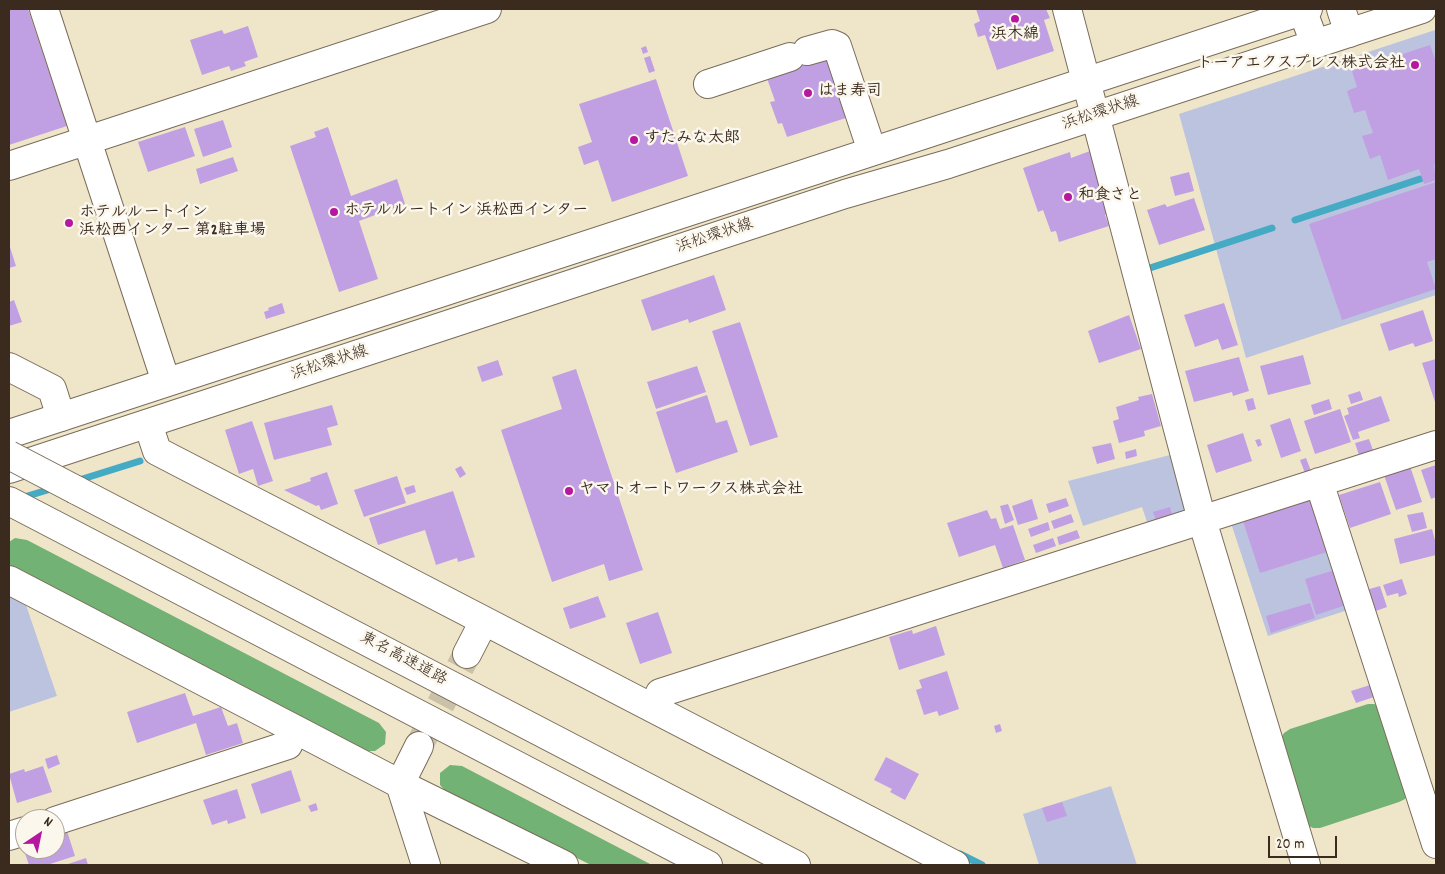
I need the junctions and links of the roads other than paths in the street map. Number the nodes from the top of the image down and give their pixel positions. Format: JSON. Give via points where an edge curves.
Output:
{"nodes":[{"id":1,"x":44,"y":9,"type":"edge"},
{"id":2,"x":487,"y":9,"type":"edge"},
{"id":3,"x":1066,"y":9,"type":"edge"},
{"id":4,"x":1305,"y":9,"type":"edge"},
{"id":5,"x":1422,"y":9,"type":"edge"},
{"id":6,"x":1345,"y":21,"type":"edge"},
{"id":7,"x":1315,"y":44,"type":"junction"},
{"id":8,"x":1086,"y":81,"type":"junction"},
{"id":9,"x":708,"y":84,"type":"dead end"},
{"id":10,"x":1095,"y":116,"type":"junction"},
{"id":11,"x":87,"y":140,"type":"junction"},
{"id":12,"x":872,"y":151,"type":"junction"},
{"id":13,"x":9,"y":166,"type":"edge"},
{"id":14,"x":9,"y":367,"type":"edge"},
{"id":15,"x":166,"y":382,"type":"junction"},
{"id":16,"x":61,"y":417,"type":"junction"},
{"id":17,"x":148,"y":424,"type":"junction"},
{"id":18,"x":9,"y":434,"type":"edge"},
{"id":19,"x":1436,"y":445,"type":"edge"},
{"id":20,"x":9,"y":455,"type":"edge"},
{"id":21,"x":9,"y":469,"type":"edge"},
{"id":22,"x":1319,"y":482,"type":"junction"},
{"id":23,"x":15,"y":504,"type":"edge"},
{"id":24,"x":1202,"y":520,"type":"junction"},
{"id":25,"x":9,"y":580,"type":"edge"},
{"id":26,"x":484,"y":621,"type":"junction"},
{"id":27,"x":467,"y":654,"type":"tunnel mouth"},
{"id":28,"x":653,"y":708,"type":"junction"},
{"id":29,"x":296,"y":729,"type":"junction"},
{"id":30,"x":419,"y":746,"type":"tunnel mouth"},
{"id":31,"x":400,"y":784,"type":"junction"},
{"id":32,"x":65,"y":818,"type":"edge"},
{"id":33,"x":1436,"y":844,"type":"edge"},
{"id":34,"x":426,"y":865,"type":"edge"},
{"id":35,"x":564,"y":865,"type":"edge"},
{"id":36,"x":708,"y":865,"type":"edge"},
{"id":37,"x":796,"y":865,"type":"edge"},
{"id":38,"x":956,"y":865,"type":"edge"},
{"id":39,"x":1306,"y":865,"type":"edge"}],
"edges":[{"from":1,"to":11,"type":"main road"},
{"from":2,"to":11,"type":"main road"},
{"from":3,"to":8,"type":"main road"},
{"from":4,"to":7,"type":"main road"},
{"from":4,"to":8,"type":"main road","name":"浜松環状線"},
{"from":5,"to":6,"type":"main road","name":"浜松環状線"},
{"from":6,"to":7,"type":"main road","name":"浜松環状線"},
{"from":7,"to":10,"type":"main road","name":"浜松環状線"},
{"from":8,"to":10,"type":"main road"},
{"from":8,"to":12,"type":"main road","name":"浜松環状線"},
{"from":9,"to":12,"type":"main road","via":[[798,54],[832,44],[837,46]]},
{"from":10,"to":17,"type":"main road","name":"浜松環状線","via":[[845,194]]},
{"from":10,"to":24,"type":"main road"},
{"from":11,"to":13,"type":"main road"},
{"from":11,"to":15,"type":"main road"},
{"from":12,"to":15,"type":"main road","name":"浜松環状線"},
{"from":14,"to":16,"type":"main road","via":[[52,389]]},
{"from":15,"to":16,"type":"main road","name":"浜松環状線"},
{"from":16,"to":18,"type":"main road","name":"浜松環状線"},
{"from":17,"to":21,"type":"main road","name":"浜松環状線"},
{"from":17,"to":26,"type":"main road","via":[[156,451]]},
{"from":19,"to":22,"type":"main road"},
{"from":20,"to":37,"type":"main road","name":"東名高速道路","bridge":true},
{"from":22,"to":24,"type":"main road"},
{"from":22,"to":33,"type":"main road"},
{"from":23,"to":36,"type":"main road"},
{"from":24,"to":28,"type":"main road","via":[[660,693]]},
{"from":24,"to":39,"type":"main road"},
{"from":25,"to":29,"type":"main road"},
{"from":26,"to":27,"type":"main road"},
{"from":26,"to":28,"type":"main road"},
{"from":28,"to":38,"type":"main road"},
{"from":29,"to":31,"type":"main road"},
{"from":29,"to":32,"type":"main road","via":[[288,745]]},
{"from":30,"to":31,"type":"main road"},
{"from":31,"to":34,"type":"main road"},
{"from":31,"to":35,"type":"main road"}]}
